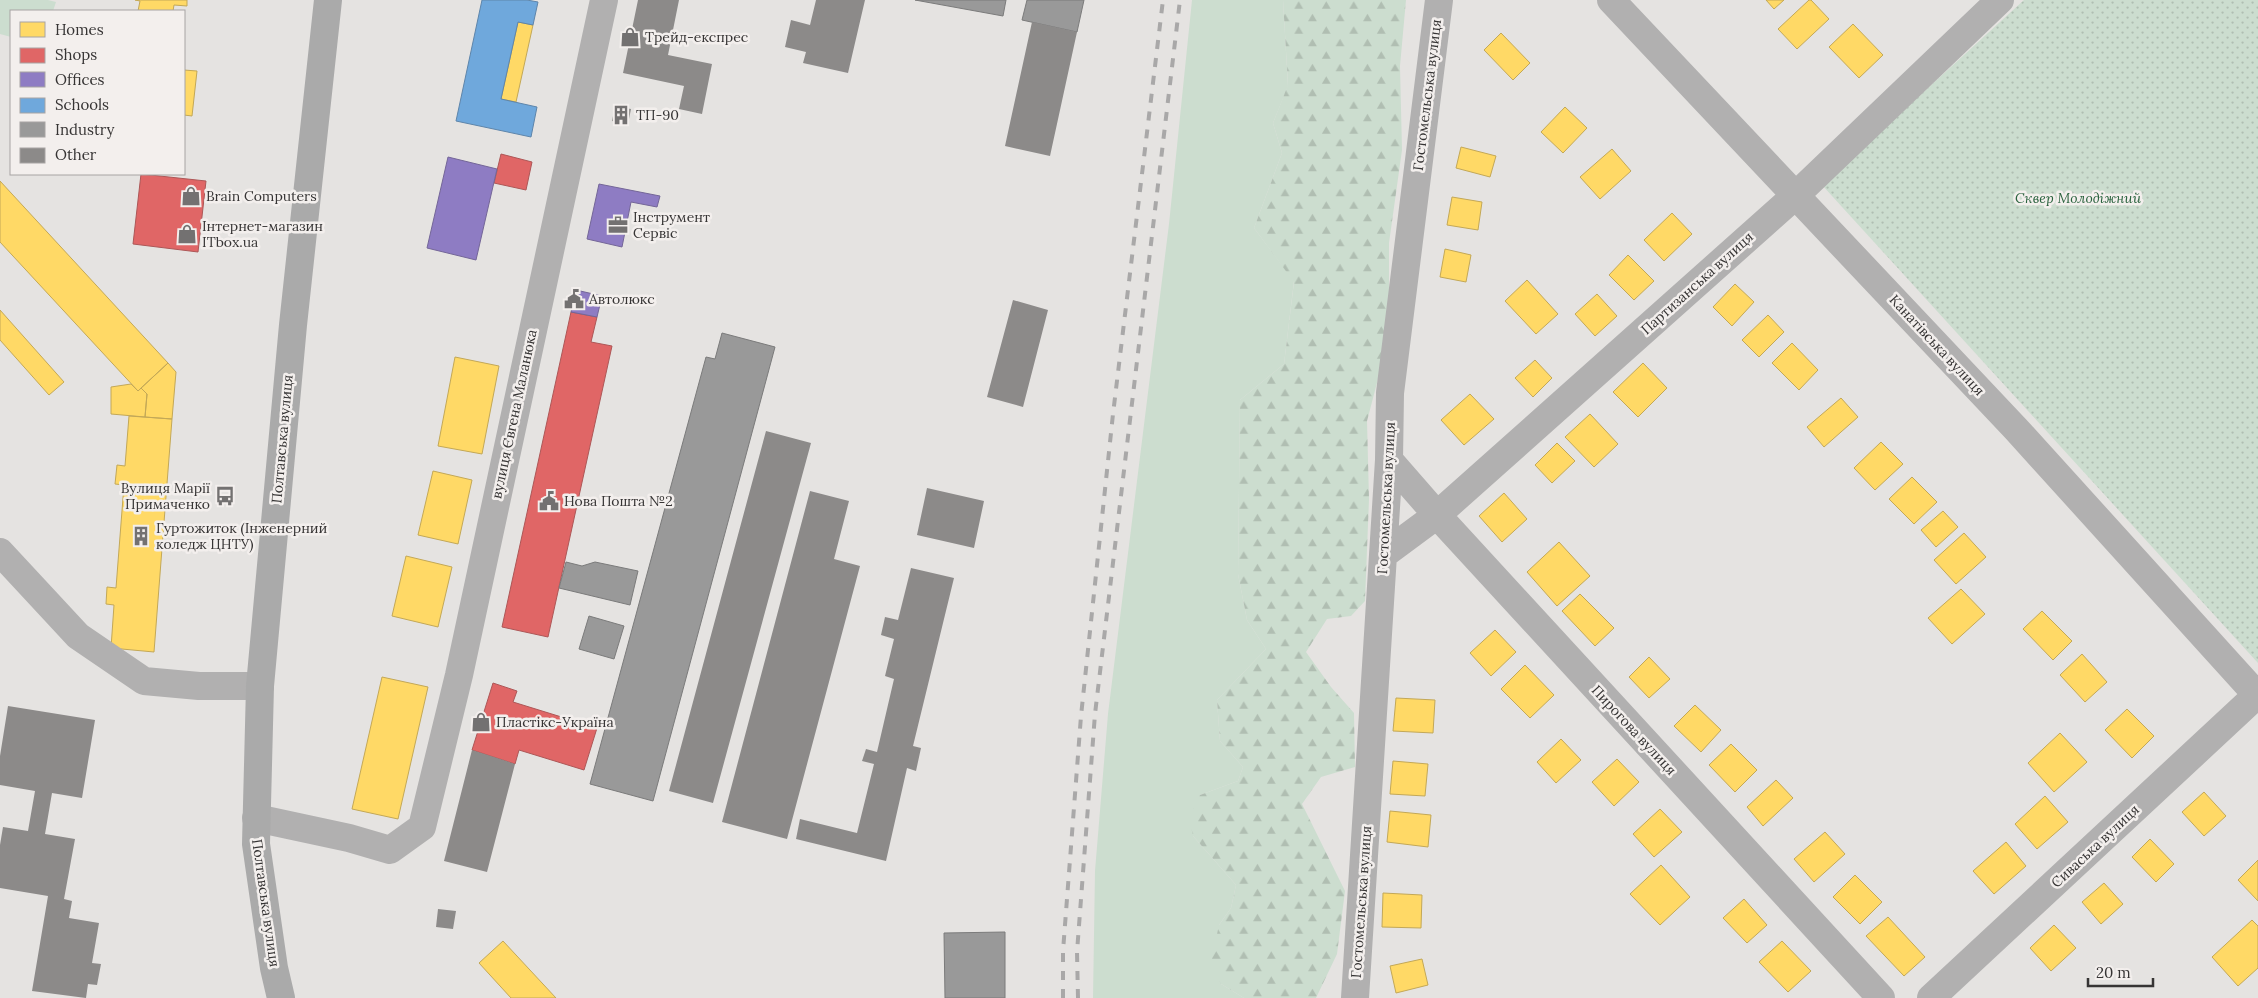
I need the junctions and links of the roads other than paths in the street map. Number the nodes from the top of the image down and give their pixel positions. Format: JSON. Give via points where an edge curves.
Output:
{"nodes":[{"id":1,"x":328,"y":0,"type":"edge"},
{"id":2,"x":604,"y":0,"type":"edge"},
{"id":3,"x":1439,"y":0,"type":"edge"},
{"id":4,"x":1611,"y":0,"type":"edge"},
{"id":5,"x":2000,"y":0,"type":"edge"},
{"id":6,"x":1796,"y":195,"type":"junction"},
{"id":7,"x":1389,"y":460,"type":"junction"},
{"id":8,"x":1437,"y":515,"type":"junction"},
{"id":9,"x":0,"y":552,"type":"edge"},
{"id":10,"x":1383,"y":555,"type":"junction"},
{"id":11,"x":260,"y":686,"type":"junction"},
{"id":12,"x":2258,"y":695,"type":"edge"},
{"id":13,"x":256,"y":818,"type":"junction"},
{"id":14,"x":281,"y":998,"type":"edge"},
{"id":15,"x":1355,"y":998,"type":"edge"},
{"id":16,"x":1881,"y":998,"type":"edge"},
{"id":17,"x":1931,"y":998,"type":"edge"}],
"edges":[{"from":1,"to":11,"type":"main road","name":"Полтавська вулиця","via":[[293,325]]},
{"from":2,"to":13,"type":"street","name":"вулиця Євгена Маланюка","via":[[459,675],[422,827],[390,850]]},
{"from":3,"to":7,"type":"street","name":"Гостомельська вулиця","via":[[1390,394]]},
{"from":4,"to":6,"type":"street","name":"Канатівська вулиця"},
{"from":5,"to":6,"type":"street","name":"Партизанська вулиця"},
{"from":6,"to":8,"type":"street","name":"Партизанська вулиця"},
{"from":6,"to":12,"type":"street","name":"Канатівська вулиця","via":[[2016,429]]},
{"from":7,"to":8,"type":"street","name":"Пирогова вулиця"},
{"from":7,"to":10,"type":"street","name":"Гостомельська вулиця"},
{"from":8,"to":10,"type":"street","name":"Партизанська вулиця"},
{"from":8,"to":16,"type":"street","name":"Пирогова вулиця"},
{"from":9,"to":11,"type":"street","via":[[78,636],[144,681],[200,686]]},
{"from":10,"to":15,"type":"street","name":"Гостомельська вулиця"},
{"from":11,"to":13,"type":"main road","name":"Полтавська вулиця"},
{"from":12,"to":17,"type":"street","name":"Сиваська вулиця"},
{"from":13,"to":14,"type":"main road","name":"Полтавська вулиця","via":[[256,844]]}]}
